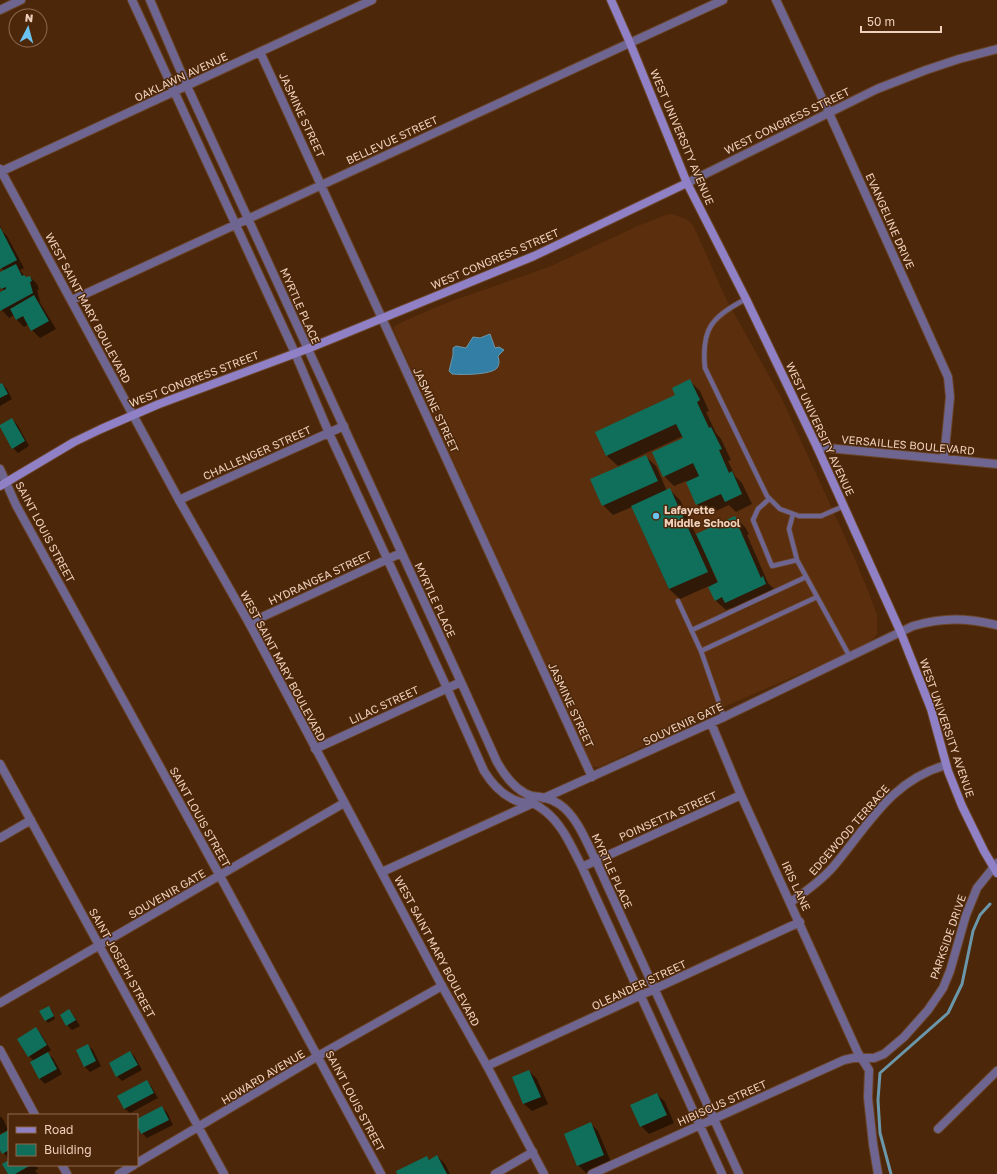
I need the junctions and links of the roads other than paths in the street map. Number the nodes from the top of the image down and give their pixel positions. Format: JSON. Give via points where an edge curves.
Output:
{"nodes":[{"id":1,"x":21,"y":0,"type":"edge"},
{"id":2,"x":132,"y":0,"type":"edge"},
{"id":3,"x":150,"y":0,"type":"edge"},
{"id":4,"x":372,"y":0,"type":"edge"},
{"id":5,"x":611,"y":0,"type":"edge"},
{"id":6,"x":723,"y":0,"type":"edge"},
{"id":7,"x":776,"y":0,"type":"edge"},
{"id":8,"x":0,"y":10,"type":"edge"},
{"id":9,"x":630,"y":43,"type":"junction"},
{"id":10,"x":997,"y":49,"type":"edge"},
{"id":11,"x":260,"y":52,"type":"junction"},
{"id":12,"x":187,"y":86,"type":"junction"},
{"id":13,"x":175,"y":92,"type":"junction"},
{"id":14,"x":829,"y":113,"type":"junction"},
{"id":15,"x":0,"y":171,"type":"edge"},
{"id":16,"x":687,"y":182,"type":"junction"},
{"id":17,"x":322,"y":184,"type":"junction"},
{"id":18,"x":249,"y":218,"type":"junction"},
{"id":19,"x":235,"y":225,"type":"junction"},
{"id":20,"x":746,"y":299,"type":"junction"},
{"id":21,"x":72,"y":300,"type":"junction"},
{"id":22,"x":382,"y":318,"type":"junction"},
{"id":23,"x":307,"y":349,"type":"junction"},
{"id":24,"x":295,"y":354,"type":"junction"},
{"id":25,"x":133,"y":415,"type":"junction"},
{"id":26,"x":344,"y":426,"type":"junction"},
{"id":27,"x":329,"y":433,"type":"junction"},
{"id":28,"x":817,"y":447,"type":"junction"},
{"id":29,"x":944,"y":459,"type":"junction"},
{"id":30,"x":997,"y":464,"type":"edge"},
{"id":31,"x":0,"y":469,"type":"edge"},
{"id":32,"x":3,"y":484,"type":"edge"},
{"id":33,"x":769,"y":499,"type":"junction"},
{"id":34,"x":179,"y":500,"type":"junction"},
{"id":35,"x":844,"y":506,"type":"junction"},
{"id":36,"x":793,"y":514,"type":"junction"},
{"id":37,"x":401,"y":553,"type":"junction"},
{"id":38,"x":388,"y":559,"type":"junction"},
{"id":39,"x":796,"y":560,"type":"junction"},
{"id":40,"x":806,"y":577,"type":"junction"},
{"id":41,"x":817,"y":597,"type":"junction"},
{"id":42,"x":678,"y":601,"type":"dead end"},
{"id":43,"x":248,"y":623,"type":"junction"},
{"id":44,"x":997,"y":625,"type":"edge"},
{"id":45,"x":692,"y":630,"type":"junction"},
{"id":46,"x":901,"y":633,"type":"junction"},
{"id":47,"x":701,"y":651,"type":"junction"},
{"id":48,"x":850,"y":657,"type":"junction"},
{"id":49,"x":461,"y":682,"type":"junction"},
{"id":50,"x":447,"y":688,"type":"junction"},
{"id":51,"x":724,"y":717,"type":"junction"},
{"id":52,"x":711,"y":723,"type":"junction"},
{"id":53,"x":316,"y":749,"type":"junction"},
{"id":54,"x":0,"y":764,"type":"edge"},
{"id":55,"x":946,"y":765,"type":"junction"},
{"id":56,"x":592,"y":777,"type":"junction"},
{"id":57,"x":741,"y":794,"type":"junction"},
{"id":58,"x":546,"y":797,"type":"junction"},
{"id":59,"x":344,"y":803,"type":"junction"},
{"id":60,"x":532,"y":803,"type":"junction"},
{"id":61,"x":31,"y":820,"type":"junction"},
{"id":62,"x":0,"y":838,"type":"edge"},
{"id":63,"x":596,"y":860,"type":"junction"},
{"id":64,"x":582,"y":867,"type":"junction"},
{"id":65,"x":996,"y":868,"type":"edge"},
{"id":66,"x":382,"y":872,"type":"junction"},
{"id":67,"x":220,"y":876,"type":"junction"},
{"id":68,"x":791,"y":902,"type":"junction"},
{"id":69,"x":800,"y":922,"type":"junction"},
{"id":70,"x":100,"y":945,"type":"junction"},
{"id":71,"x":442,"y":986,"type":"junction"},
{"id":72,"x":654,"y":990,"type":"junction"},
{"id":73,"x":640,"y":997,"type":"junction"},
{"id":74,"x":0,"y":1003,"type":"edge"},
{"id":75,"x":0,"y":1050,"type":"edge"},
{"id":76,"x":318,"y":1056,"type":"junction"},
{"id":77,"x":862,"y":1058,"type":"junction"},
{"id":78,"x":487,"y":1066,"type":"junction"},
{"id":79,"x":997,"y":1071,"type":"edge"},
{"id":80,"x":34,"y":1114,"type":"edge"},
{"id":81,"x":713,"y":1118,"type":"junction"},
{"id":82,"x":699,"y":1125,"type":"junction"},
{"id":83,"x":199,"y":1127,"type":"junction"},
{"id":84,"x":938,"y":1129,"type":"dead end"},
{"id":85,"x":532,"y":1152,"type":"junction"},
{"id":86,"x":138,"y":1162,"type":"edge"},
{"id":87,"x":132,"y":1166,"type":"edge"},
{"id":88,"x":118,"y":1174,"type":"edge"},
{"id":89,"x":224,"y":1174,"type":"edge"},
{"id":90,"x":381,"y":1174,"type":"edge"},
{"id":91,"x":495,"y":1174,"type":"edge"},
{"id":92,"x":544,"y":1174,"type":"edge"},
{"id":93,"x":592,"y":1174,"type":"edge"},
{"id":94,"x":722,"y":1174,"type":"edge"},
{"id":95,"x":738,"y":1174,"type":"edge"},
{"id":96,"x":878,"y":1174,"type":"edge"}],
"edges":[{"from":1,"to":8,"type":"street"},
{"from":2,"to":13,"type":"street"},
{"from":3,"to":12,"type":"street","name":"MYRTLE PLACE"},
{"from":4,"to":11,"type":"street","name":"OAKLAWN AVENUE"},
{"from":5,"to":9,"type":"main road","name":"WEST UNIVERSITY AVENUE"},
{"from":6,"to":9,"type":"street","name":"BELLEVUE STREET"},
{"from":7,"to":14,"type":"street","name":"EVANGELINE DRIVE"},
{"from":9,"to":16,"type":"main road","name":"WEST UNIVERSITY AVENUE"},
{"from":9,"to":17,"type":"street","name":"BELLEVUE STREET"},
{"from":10,"to":14,"type":"street","name":"WEST CONGRESS STREET","via":[[959,59],[897,81]]},
{"from":11,"to":12,"type":"street","name":"OAKLAWN AVENUE"},
{"from":11,"to":17,"type":"street","name":"JASMINE STREET"},
{"from":12,"to":13,"type":"street","name":"OAKLAWN AVENUE"},
{"from":12,"to":18,"type":"street","name":"MYRTLE PLACE"},
{"from":13,"to":15,"type":"street","name":"OAKLAWN AVENUE"},
{"from":13,"to":19,"type":"street"},
{"from":14,"to":16,"type":"street","name":"WEST CONGRESS STREET"},
{"from":14,"to":29,"type":"street","name":"EVANGELINE DRIVE","via":[[948,377],[950,396]]},
{"from":15,"to":21,"type":"street","name":"WEST SAINT MARY BOULEVARD"},
{"from":16,"to":20,"type":"main road","name":"WEST UNIVERSITY AVENUE"},
{"from":16,"to":22,"type":"main road","name":"WEST CONGRESS STREET","via":[[534,256]]},
{"from":17,"to":18,"type":"street","name":"BELLEVUE STREET"},
{"from":17,"to":22,"type":"street","name":"JASMINE STREET"},
{"from":18,"to":19,"type":"street","name":"BELLEVUE STREET"},
{"from":18,"to":23,"type":"street","name":"MYRTLE PLACE"},
{"from":19,"to":21,"type":"street","name":"BELLEVUE STREET"},
{"from":19,"to":24,"type":"street"},
{"from":20,"to":28,"type":"main road","name":"WEST UNIVERSITY AVENUE"},
{"from":20,"to":33,"type":"lane","via":[[725,310],[712,323],[705,336],[703,351],[705,368]]},
{"from":21,"to":25,"type":"street","name":"WEST SAINT MARY BOULEVARD"},
{"from":22,"to":23,"type":"main road","name":"WEST CONGRESS STREET"},
{"from":22,"to":56,"type":"street","name":"JASMINE STREET"},
{"from":23,"to":24,"type":"main road","name":"WEST CONGRESS STREET"},
{"from":23,"to":26,"type":"street","name":"MYRTLE PLACE"},
{"from":24,"to":25,"type":"main road","name":"WEST CONGRESS STREET"},
{"from":24,"to":27,"type":"street"},
{"from":25,"to":32,"type":"main road","name":"WEST CONGRESS STREET","via":[[74,442]]},
{"from":25,"to":34,"type":"street","name":"WEST SAINT MARY BOULEVARD"},
{"from":26,"to":27,"type":"street","name":"CHALLENGER STREET"},
{"from":26,"to":37,"type":"street","name":"MYRTLE PLACE"},
{"from":27,"to":34,"type":"street","name":"CHALLENGER STREET"},
{"from":27,"to":38,"type":"street"},
{"from":28,"to":29,"type":"street","name":"VERSAILLES BOULEVARD"},
{"from":28,"to":35,"type":"main road","name":"WEST UNIVERSITY AVENUE"},
{"from":29,"to":30,"type":"street","name":"VERSAILLES BOULEVARD"},
{"from":31,"to":32,"type":"street","name":"SAINT LOUIS STREET"},
{"from":32,"to":67,"type":"street","name":"SAINT LOUIS STREET"},
{"from":33,"to":36,"type":"lane","via":[[780,509]]},
{"from":33,"to":39,"type":"lane","via":[[758,510],[753,520],[772,566]]},
{"from":34,"to":43,"type":"street","name":"WEST SAINT MARY BOULEVARD"},
{"from":35,"to":36,"type":"lane","via":[[821,516]]},
{"from":35,"to":46,"type":"main road","name":"WEST UNIVERSITY AVENUE"},
{"from":36,"to":39,"type":"lane","via":[[789,529]]},
{"from":37,"to":38,"type":"street","name":"HYDRANGEA STREET"},
{"from":37,"to":49,"type":"street","name":"MYRTLE PLACE"},
{"from":38,"to":43,"type":"street","name":"HYDRANGEA STREET"},
{"from":38,"to":50,"type":"street"},
{"from":39,"to":40,"type":"lane"},
{"from":40,"to":41,"type":"lane"},
{"from":40,"to":45,"type":"lane"},
{"from":41,"to":47,"type":"lane"},
{"from":41,"to":48,"type":"lane"},
{"from":42,"to":45,"type":"lane"},
{"from":43,"to":53,"type":"street","name":"WEST SAINT MARY BOULEVARD"},
{"from":44,"to":46,"type":"street","name":"SOUVENIR GATE","via":[[974,620],[944,619],[913,626]]},
{"from":45,"to":47,"type":"lane"},
{"from":46,"to":48,"type":"street","name":"SOUVENIR GATE"},
{"from":46,"to":55,"type":"main road","name":"WEST UNIVERSITY AVENUE","via":[[931,709]]},
{"from":47,"to":51,"type":"lane"},
{"from":48,"to":51,"type":"street","name":"SOUVENIR GATE"},
{"from":49,"to":50,"type":"street","name":"LILAC STREET"},
{"from":49,"to":58,"type":"street","name":"MYRTLE PLACE","via":[[502,771],[523,793]]},
{"from":50,"to":53,"type":"street","name":"LILAC STREET"},
{"from":50,"to":60,"type":"street","via":[[488,779],[511,799]]},
{"from":51,"to":52,"type":"street","name":"SOUVENIR GATE"},
{"from":52,"to":56,"type":"street","name":"SOUVENIR GATE"},
{"from":52,"to":57,"type":"street","name":"IRIS LANE"},
{"from":53,"to":59,"type":"street","name":"WEST SAINT MARY BOULEVARD"},
{"from":54,"to":61,"type":"street","name":"SAINT JOSEPH STREET"},
{"from":55,"to":65,"type":"main road","name":"WEST UNIVERSITY AVENUE","via":[[962,806],[984,851]]},
{"from":55,"to":68,"type":"street","name":"EDGEWOOD TERRACE","via":[[927,771],[895,792],[827,874]]},
{"from":56,"to":58,"type":"street","name":"SOUVENIR GATE"},
{"from":57,"to":63,"type":"street","name":"POINSETTA STREET"},
{"from":57,"to":68,"type":"street","name":"IRIS LANE"},
{"from":58,"to":60,"type":"street","name":"SOUVENIR GATE"},
{"from":58,"to":63,"type":"street","name":"MYRTLE PLACE","via":[[560,804],[572,817]]},
{"from":59,"to":66,"type":"street","name":"WEST SAINT MARY BOULEVARD"},
{"from":59,"to":67,"type":"street","name":"SOUVENIR GATE"},
{"from":60,"to":64,"type":"street","via":[[558,824]]},
{"from":60,"to":66,"type":"street","name":"SOUVENIR GATE"},
{"from":61,"to":62,"type":"street"},
{"from":61,"to":70,"type":"street","name":"SAINT JOSEPH STREET"},
{"from":63,"to":64,"type":"street","name":"POINSETTA STREET"},
{"from":63,"to":72,"type":"street","name":"MYRTLE PLACE"},
{"from":64,"to":73,"type":"street"},
{"from":65,"to":77,"type":"street","name":"PARKSIDE DRIVE","via":[[977,888],[966,915],[950,971],[936,999],[904,1037],[884,1054],[874,1058]]},
{"from":66,"to":71,"type":"street","name":"WEST SAINT MARY BOULEVARD"},
{"from":67,"to":70,"type":"street","name":"SOUVENIR GATE"},
{"from":67,"to":76,"type":"street","name":"SAINT LOUIS STREET"},
{"from":68,"to":69,"type":"street","name":"IRIS LANE"},
{"from":69,"to":72,"type":"street","name":"OLEANDER STREET"},
{"from":69,"to":77,"type":"street","name":"IRIS LANE"},
{"from":70,"to":74,"type":"street","name":"SOUVENIR GATE"},
{"from":70,"to":83,"type":"street","name":"SAINT JOSEPH STREET"},
{"from":71,"to":76,"type":"street","name":"HOWARD AVENUE"},
{"from":71,"to":78,"type":"street","name":"WEST SAINT MARY BOULEVARD"},
{"from":72,"to":73,"type":"street","name":"OLEANDER STREET"},
{"from":72,"to":81,"type":"street","name":"MYRTLE PLACE"},
{"from":73,"to":78,"type":"street","name":"OLEANDER STREET"},
{"from":73,"to":82,"type":"street"},
{"from":75,"to":80,"type":"street"},
{"from":76,"to":83,"type":"street","name":"HOWARD AVENUE"},
{"from":76,"to":90,"type":"street","name":"SAINT LOUIS STREET"},
{"from":77,"to":81,"type":"street","name":"HIBISCUS STREET","via":[[844,1060]]},
{"from":77,"to":96,"type":"street","via":[[869,1070],[868,1098]]},
{"from":78,"to":85,"type":"street","name":"WEST SAINT MARY BOULEVARD"},
{"from":79,"to":84,"type":"street"},
{"from":81,"to":82,"type":"street","name":"HIBISCUS STREET"},
{"from":81,"to":95,"type":"street","name":"MYRTLE PLACE"},
{"from":82,"to":93,"type":"street","name":"HIBISCUS STREET"},
{"from":82,"to":94,"type":"street"},
{"from":83,"to":86,"type":"street","name":"HOWARD AVENUE"},
{"from":83,"to":89,"type":"street","name":"SAINT JOSEPH STREET"},
{"from":85,"to":91,"type":"street"},
{"from":85,"to":92,"type":"street","name":"WEST SAINT MARY BOULEVARD"},
{"from":87,"to":88,"type":"street"}]}
